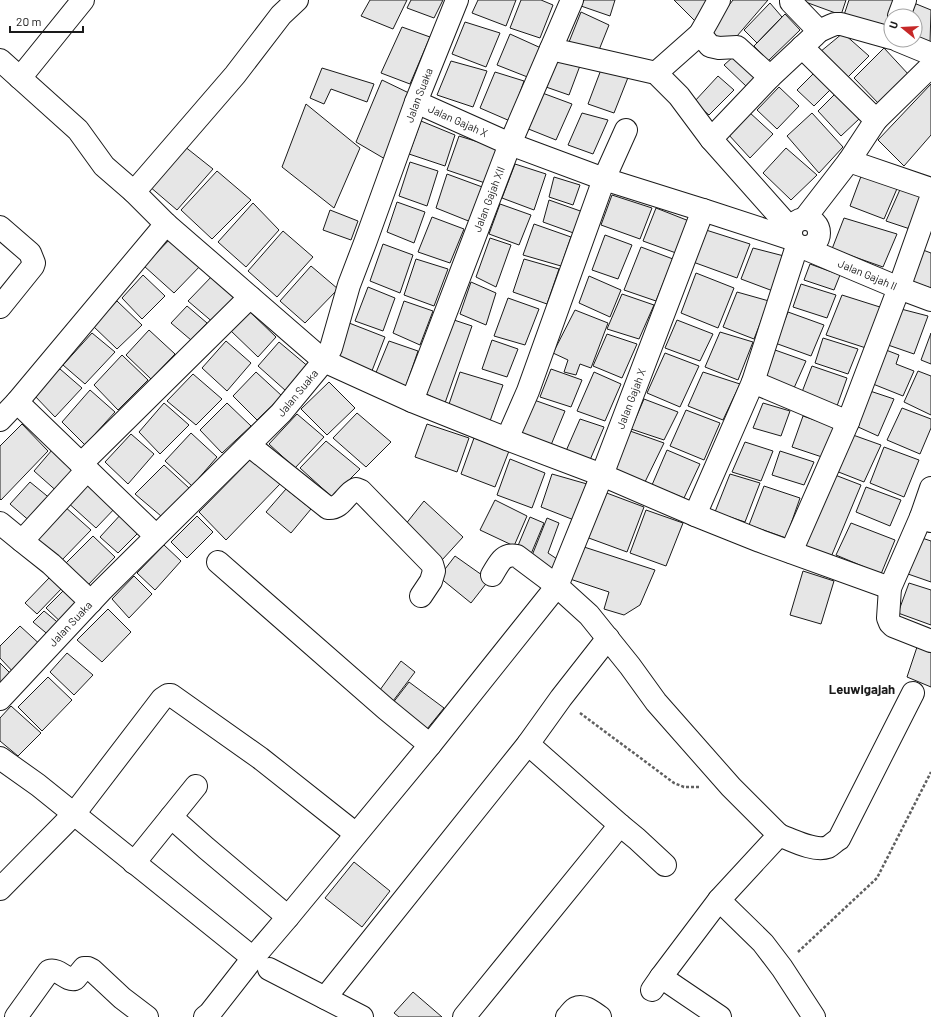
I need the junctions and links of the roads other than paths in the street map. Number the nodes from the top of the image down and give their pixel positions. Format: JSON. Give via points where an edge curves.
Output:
{"nodes":[{"id":1,"x":83,"y":0,"type":"edge"},
{"id":2,"x":297,"y":0,"type":"edge"},
{"id":3,"x":456,"y":0,"type":"edge"},
{"id":4,"x":572,"y":0,"type":"edge"},
{"id":5,"x":718,"y":0,"type":"edge"},
{"id":6,"x":790,"y":0,"type":"edge"},
{"id":7,"x":819,"y":31,"type":"junction"},
{"id":8,"x":700,"y":34,"type":"junction"},
{"id":9,"x":883,"y":36,"type":"edge"},
{"id":10,"x":802,"y":47,"type":"junction"},
{"id":11,"x":916,"y":48,"type":"edge"},
{"id":12,"x":551,"y":49,"type":"junction"},
{"id":13,"x":931,"y":54,"type":"edge"},
{"id":14,"x":0,"y":60,"type":"edge"},
{"id":15,"x":931,"y":66,"type":"edge"},
{"id":16,"x":656,"y":73,"type":"junction"},
{"id":17,"x":770,"y":77,"type":"junction"},
{"id":18,"x":20,"y":78,"type":"junction"},
{"id":19,"x":416,"y":102,"type":"junction"},
{"id":20,"x":876,"y":120,"type":"junction"},
{"id":21,"x":626,"y":130,"type":"dead end"},
{"id":22,"x":711,"y":139,"type":"junction"},
{"id":23,"x":510,"y":144,"type":"junction"},
{"id":24,"x":849,"y":160,"type":"junction"},
{"id":25,"x":604,"y":180,"type":"junction"},
{"id":26,"x":931,"y":189,"type":"edge"},
{"id":27,"x":134,"y":192,"type":"junction"},
{"id":28,"x":931,"y":198,"type":"edge"},
{"id":29,"x":703,"y":210,"type":"junction"},
{"id":30,"x":166,"y":224,"type":"junction"},
{"id":31,"x":0,"y":227,"type":"edge"},
{"id":32,"x":798,"y":236,"type":"junction"},
{"id":33,"x":899,"y":288,"type":"junction"},
{"id":34,"x":250,"y":297,"type":"junction"},
{"id":35,"x":931,"y":300,"type":"edge"},
{"id":36,"x":0,"y":307,"type":"edge"},
{"id":37,"x":324,"y":361,"type":"junction"},
{"id":38,"x":753,"y":382,"type":"junction"},
{"id":39,"x":412,"y":401,"type":"junction"},
{"id":40,"x":17,"y":402,"type":"junction"},
{"id":41,"x":0,"y":420,"type":"edge"},
{"id":42,"x":848,"y":422,"type":"junction"},
{"id":43,"x":507,"y":439,"type":"junction"},
{"id":44,"x":249,"y":445,"type":"junction"},
{"id":45,"x":84,"y":467,"type":"junction"},
{"id":46,"x":602,"y":475,"type":"junction"},
{"id":47,"x":931,"y":488,"type":"edge"},
{"id":48,"x":695,"y":515,"type":"junction"},
{"id":49,"x":926,"y":519,"type":"edge"},
{"id":50,"x":0,"y":523,"type":"edge"},
{"id":51,"x":156,"y":536,"type":"junction"},
{"id":52,"x":22,"y":541,"type":"junction"},
{"id":53,"x":791,"y":552,"type":"junction"},
{"id":54,"x":218,"y":562,"type":"dead end"},
{"id":55,"x":492,"y":575,"type":"dead end"},
{"id":56,"x":557,"y":586,"type":"junction"},
{"id":57,"x":890,"y":588,"type":"junction"},
{"id":58,"x":420,"y":596,"type":"dead end"},
{"id":59,"x":91,"y":602,"type":"junction"},
{"id":60,"x":608,"y":638,"type":"junction"},
{"id":61,"x":931,"y":641,"type":"edge"},
{"id":62,"x":913,"y":693,"type":"dead end"},
{"id":63,"x":0,"y":698,"type":"edge"},
{"id":64,"x":528,"y":744,"type":"junction"},
{"id":65,"x":430,"y":745,"type":"junction"},
{"id":66,"x":0,"y":758,"type":"edge"},
{"id":67,"x":196,"y":786,"type":"dead end"},
{"id":68,"x":74,"y":814,"type":"junction"},
{"id":69,"x":171,"y":817,"type":"junction"},
{"id":70,"x":620,"y":825,"type":"junction"},
{"id":71,"x":356,"y":834,"type":"junction"},
{"id":72,"x":779,"y":835,"type":"junction"},
{"id":73,"x":134,"y":863,"type":"junction"},
{"id":74,"x":665,"y":865,"type":"dead end"},
{"id":75,"x":0,"y":889,"type":"edge"},
{"id":76,"x":719,"y":900,"type":"junction"},
{"id":77,"x":288,"y":917,"type":"junction"},
{"id":78,"x":261,"y":964,"type":"junction"},
{"id":79,"x":325,"y":998,"type":"junction"},
{"id":80,"x":16,"y":1017,"type":"edge"},
{"id":81,"x":147,"y":1017,"type":"edge"},
{"id":82,"x":205,"y":1017,"type":"edge"},
{"id":83,"x":362,"y":1017,"type":"edge"},
{"id":84,"x":464,"y":1017,"type":"edge"},
{"id":85,"x":567,"y":1017,"type":"edge"},
{"id":86,"x":600,"y":1017,"type":"edge"},
{"id":87,"x":720,"y":1017,"type":"edge"},
{"id":88,"x":814,"y":1017,"type":"edge"}],
"edges":[{"from":1,"to":18,"type":"street"},
{"from":2,"to":27,"type":"street","via":[[281,15],[235,75]]},
{"from":3,"to":19,"type":"street","name":"Jalan Suaka"},
{"from":4,"to":12,"type":"street","name":"Jalan Gajah XII"},
{"from":5,"to":8,"type":"street"},
{"from":6,"to":7,"type":"street"},
{"from":7,"to":9,"type":"street","via":[[841,24]]},
{"from":7,"to":10,"type":"street"},
{"from":8,"to":16,"type":"street"},
{"from":8,"to":17,"type":"street","via":[[710,46],[737,47]]},
{"from":10,"to":17,"type":"street"},
{"from":10,"to":20,"type":"street"},
{"from":11,"to":13,"type":"street"},
{"from":12,"to":16,"type":"street"},
{"from":12,"to":23,"type":"street","name":"Jalan Gajah XII"},
{"from":14,"to":18,"type":"street"},
{"from":15,"to":20,"type":"street"},
{"from":16,"to":22,"type":"street","via":[[679,96]]},
{"from":17,"to":22,"type":"street"},
{"from":18,"to":27,"type":"street","via":[[78,130],[104,166]]},
{"from":19,"to":23,"type":"street","name":"Jalan Gajah X"},
{"from":19,"to":37,"type":"street","name":"Jalan Suaka","via":[[349,285],[331,348]]},
{"from":20,"to":24,"type":"street"},
{"from":21,"to":25,"type":"street"},
{"from":22,"to":32,"type":"street"},
{"from":23,"to":25,"type":"street","name":"Jalan Gajah X"},
{"from":23,"to":39,"type":"street","name":"Jalan Gajah XII"},
{"from":24,"to":26,"type":"street"},
{"from":24,"to":32,"type":"street"},
{"from":25,"to":29,"type":"street","name":"Jalan Gajah X"},
{"from":25,"to":43,"type":"street","via":[[528,391]]},
{"from":27,"to":30,"type":"street"},
{"from":28,"to":33,"type":"street"},
{"from":29,"to":32,"type":"street","name":"Jalan Gajah X"},
{"from":29,"to":46,"type":"street","name":"Jalan Gajah X"},
{"from":30,"to":34,"type":"street"},
{"from":30,"to":40,"type":"street"},
{"from":31,"to":36,"type":"street","via":[[30,253],[34,263]]},
{"from":32,"to":33,"type":"street","name":"Jalan Gajah II"},
{"from":32,"to":38,"type":"street"},
{"from":33,"to":35,"type":"street","name":"Jalan Gajah II"},
{"from":33,"to":42,"type":"street"},
{"from":34,"to":37,"type":"street"},
{"from":34,"to":45,"type":"street"},
{"from":37,"to":39,"type":"street"},
{"from":37,"to":44,"type":"street","name":"Jalan Suaka","via":[[281,413]]},
{"from":38,"to":42,"type":"street"},
{"from":38,"to":48,"type":"street"},
{"from":39,"to":43,"type":"street"},
{"from":40,"to":41,"type":"street"},
{"from":40,"to":45,"type":"street"},
{"from":42,"to":53,"type":"street"},
{"from":43,"to":46,"type":"street"},
{"from":44,"to":51,"type":"street","name":"Jalan Suaka"},
{"from":44,"to":58,"type":"street","via":[[328,508],[339,505],[352,491],[361,491],[432,564],[434,571],[431,581]]},
{"from":45,"to":51,"type":"street"},
{"from":45,"to":52,"type":"street"},
{"from":46,"to":48,"type":"street"},
{"from":46,"to":56,"type":"street","name":"Jalan Gajah X"},
{"from":47,"to":49,"type":"street"},
{"from":48,"to":53,"type":"street"},
{"from":49,"to":57,"type":"street"},
{"from":50,"to":52,"type":"street"},
{"from":51,"to":59,"type":"street","name":"Jalan Suaka"},
{"from":52,"to":59,"type":"street"},
{"from":53,"to":57,"type":"street"},
{"from":54,"to":65,"type":"street"},
{"from":55,"to":56,"type":"street","via":[[504,557],[517,556]]},
{"from":56,"to":60,"type":"street","via":[[589,615]]},
{"from":56,"to":65,"type":"street","name":"Jalan Gajah X"},
{"from":57,"to":61,"type":"street","via":[[890,623]]},
{"from":59,"to":63,"type":"street","name":"Jalan Suaka"},
{"from":60,"to":64,"type":"street"},
{"from":60,"to":72,"type":"street","via":[[656,702],[731,787]]},
{"from":62,"to":72,"type":"street","via":[[839,839],[830,846],[820,849]]},
{"from":64,"to":70,"type":"street"},
{"from":64,"to":79,"type":"street"},
{"from":65,"to":71,"type":"street","name":"Jalan Gajah X"},
{"from":66,"to":68,"type":"street"},
{"from":67,"to":69,"type":"street"},
{"from":68,"to":71,"type":"street","via":[[162,699],[171,695],[260,758]]},
{"from":68,"to":73,"type":"street"},
{"from":68,"to":75,"type":"street"},
{"from":69,"to":73,"type":"street"},
{"from":69,"to":77,"type":"street"},
{"from":70,"to":74,"type":"street"},
{"from":70,"to":84,"type":"street"},
{"from":71,"to":77,"type":"street","name":"Jalan Gajah X"},
{"from":72,"to":76,"type":"street"},
{"from":73,"to":78,"type":"street"},
{"from":76,"to":87,"type":"street","via":[[657,984]]},
{"from":76,"to":88,"type":"street","via":[[762,943]]},
{"from":77,"to":78,"type":"street","name":"Jalan Gajah X"},
{"from":78,"to":79,"type":"street"},
{"from":78,"to":82,"type":"street","name":"Jalan Gajah X"},
{"from":79,"to":83,"type":"street"},
{"from":80,"to":81,"type":"street","via":[[49,971],[56,971],[73,980],[84,968],[92,970]]},
{"from":85,"to":86,"type":"street","via":[[576,1008],[581,1007]]}]}
